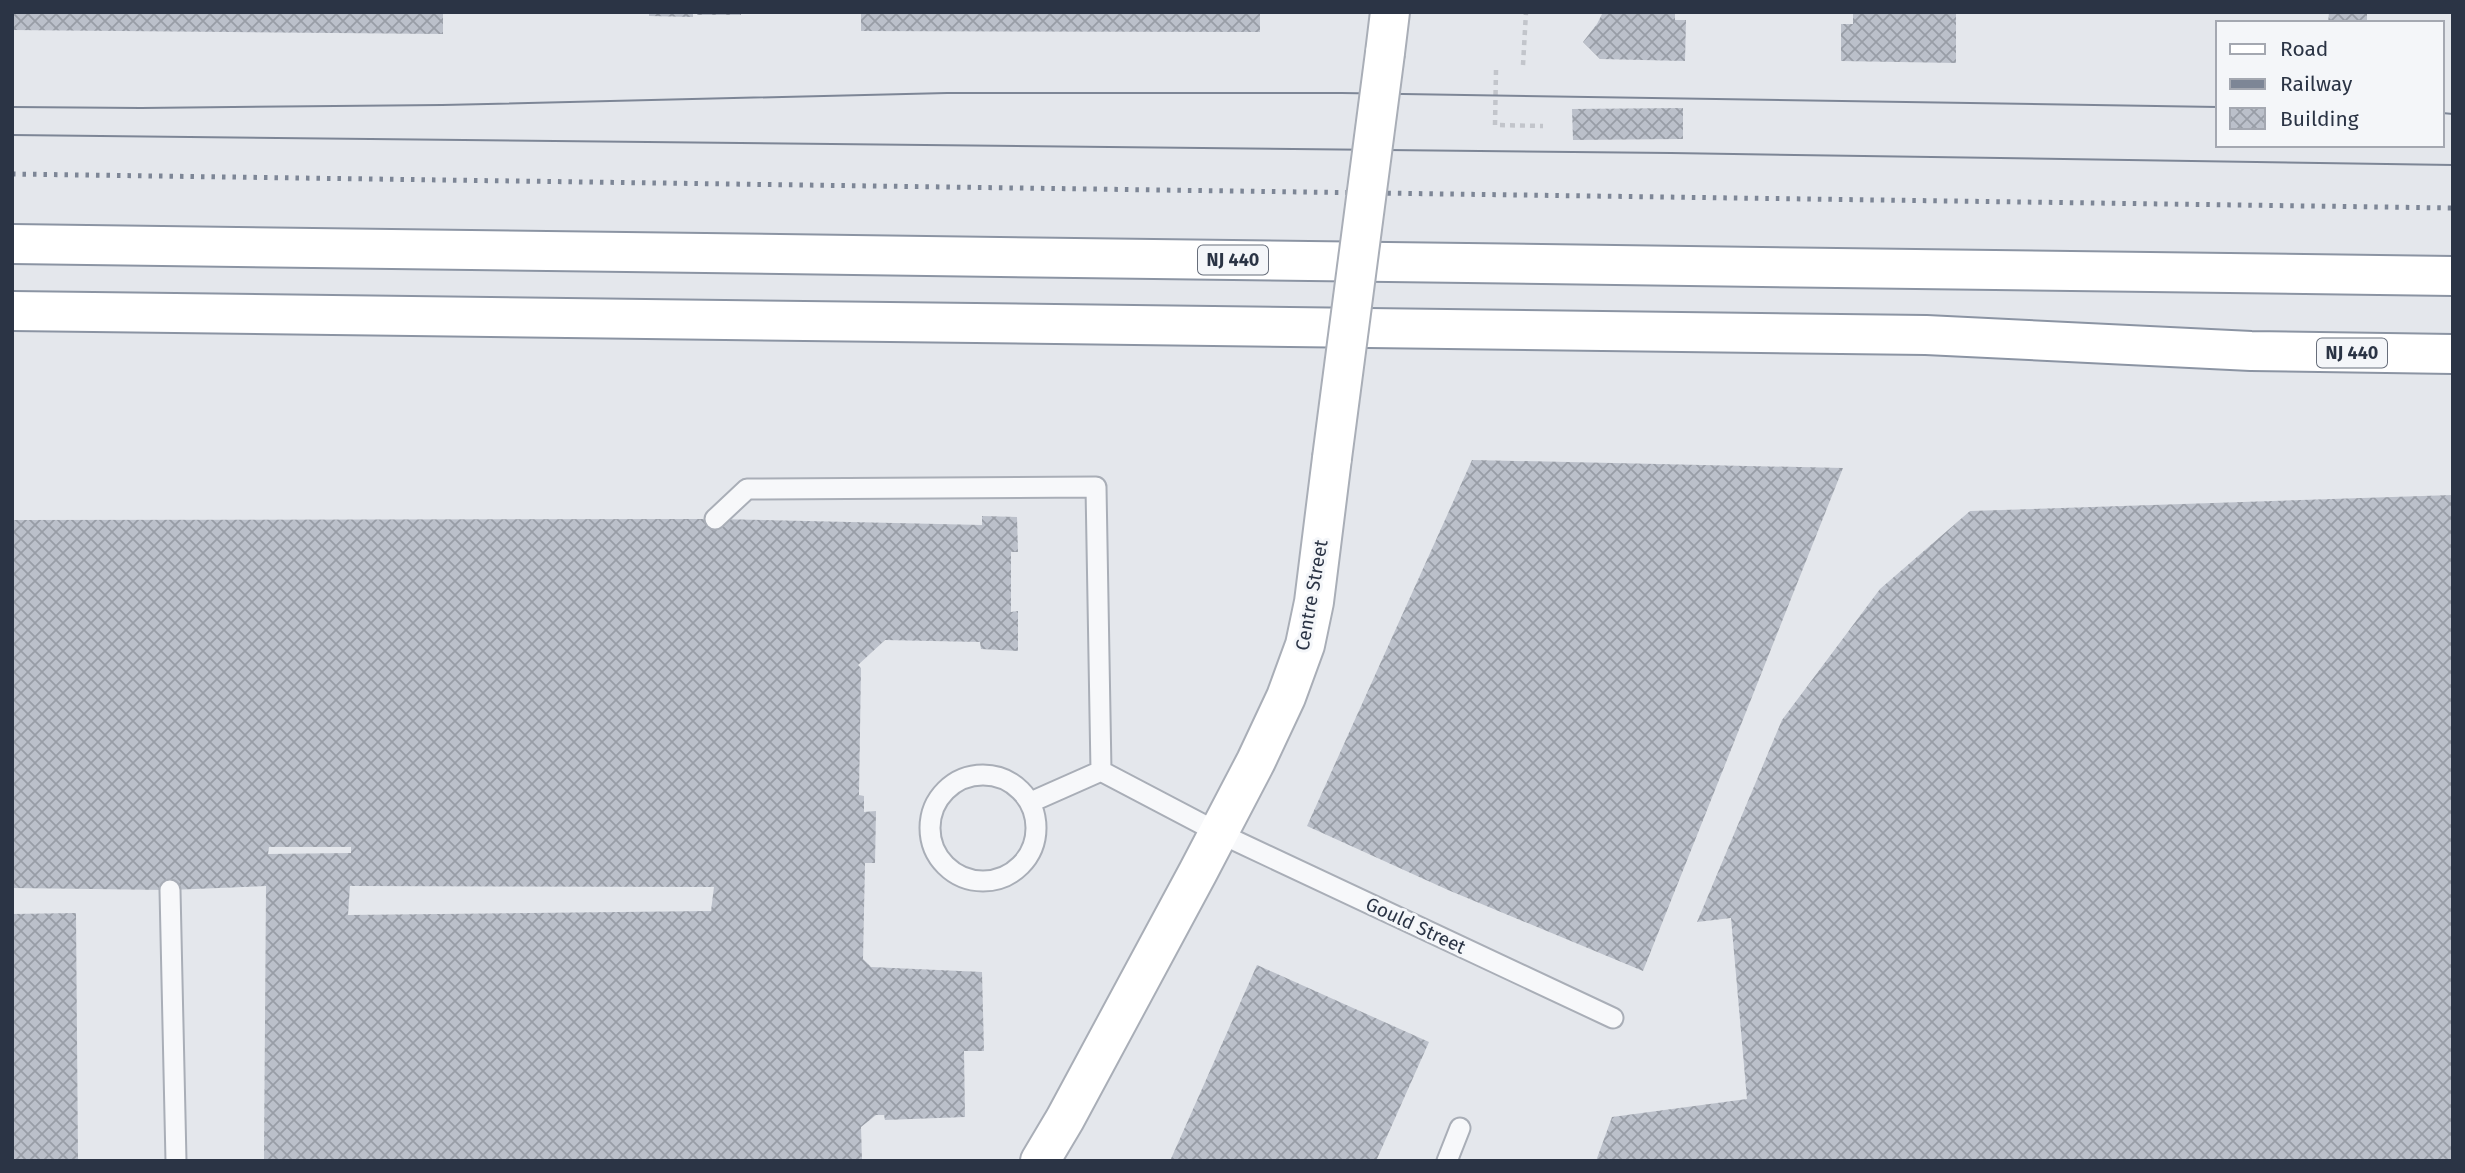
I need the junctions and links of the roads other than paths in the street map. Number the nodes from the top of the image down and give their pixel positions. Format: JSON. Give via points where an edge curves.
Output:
{"nodes":[{"id":1,"x":1390,"y":12,"type":"edge"},
{"id":2,"x":12,"y":244,"type":"edge"},
{"id":3,"x":2453,"y":276,"type":"edge"},
{"id":4,"x":12,"y":311,"type":"edge"},
{"id":5,"x":2453,"y":354,"type":"edge"},
{"id":6,"x":715,"y":519,"type":"dead end"},
{"id":7,"x":1101,"y":771,"type":"junction"},
{"id":8,"x":1031,"y":802,"type":"junction"},
{"id":9,"x":1219,"y":833,"type":"junction"},
{"id":10,"x":170,"y":890,"type":"dead end"},
{"id":11,"x":1613,"y":1018,"type":"dead end"},
{"id":12,"x":1460,"y":1128,"type":"dead end"},
{"id":13,"x":176,"y":1161,"type":"edge"},
{"id":14,"x":1040,"y":1161,"type":"edge"},
{"id":15,"x":1447,"y":1161,"type":"edge"}],
"edges":[{"from":1,"to":9,"type":"main road","name":"Centre Street","bridge":true,"via":[[1314,602],[1305,645],[1286,697]]},
{"from":2,"to":3,"type":"main road","number":"NJ 440"},
{"from":4,"to":5,"type":"main road","number":"NJ 440","via":[[1926,335],[2250,351]]},
{"from":6,"to":7,"type":"lane","via":[[747,489],[1096,487]]},
{"from":7,"to":8,"type":"lane"},
{"from":7,"to":9,"type":"lane","name":"Gould Street"},
{"from":8,"to":8,"type":"lane","via":[[1002,777],[984,774],[949,785],[930,817],[936,853],[960,876],[976,881],[1009,875],[1023,864],[1037,834]]},
{"from":9,"to":11,"type":"lane","name":"Gould Street"},
{"from":9,"to":14,"type":"main road","name":"Centre Street"},
{"from":10,"to":13,"type":"lane"},
{"from":12,"to":15,"type":"lane"}]}
